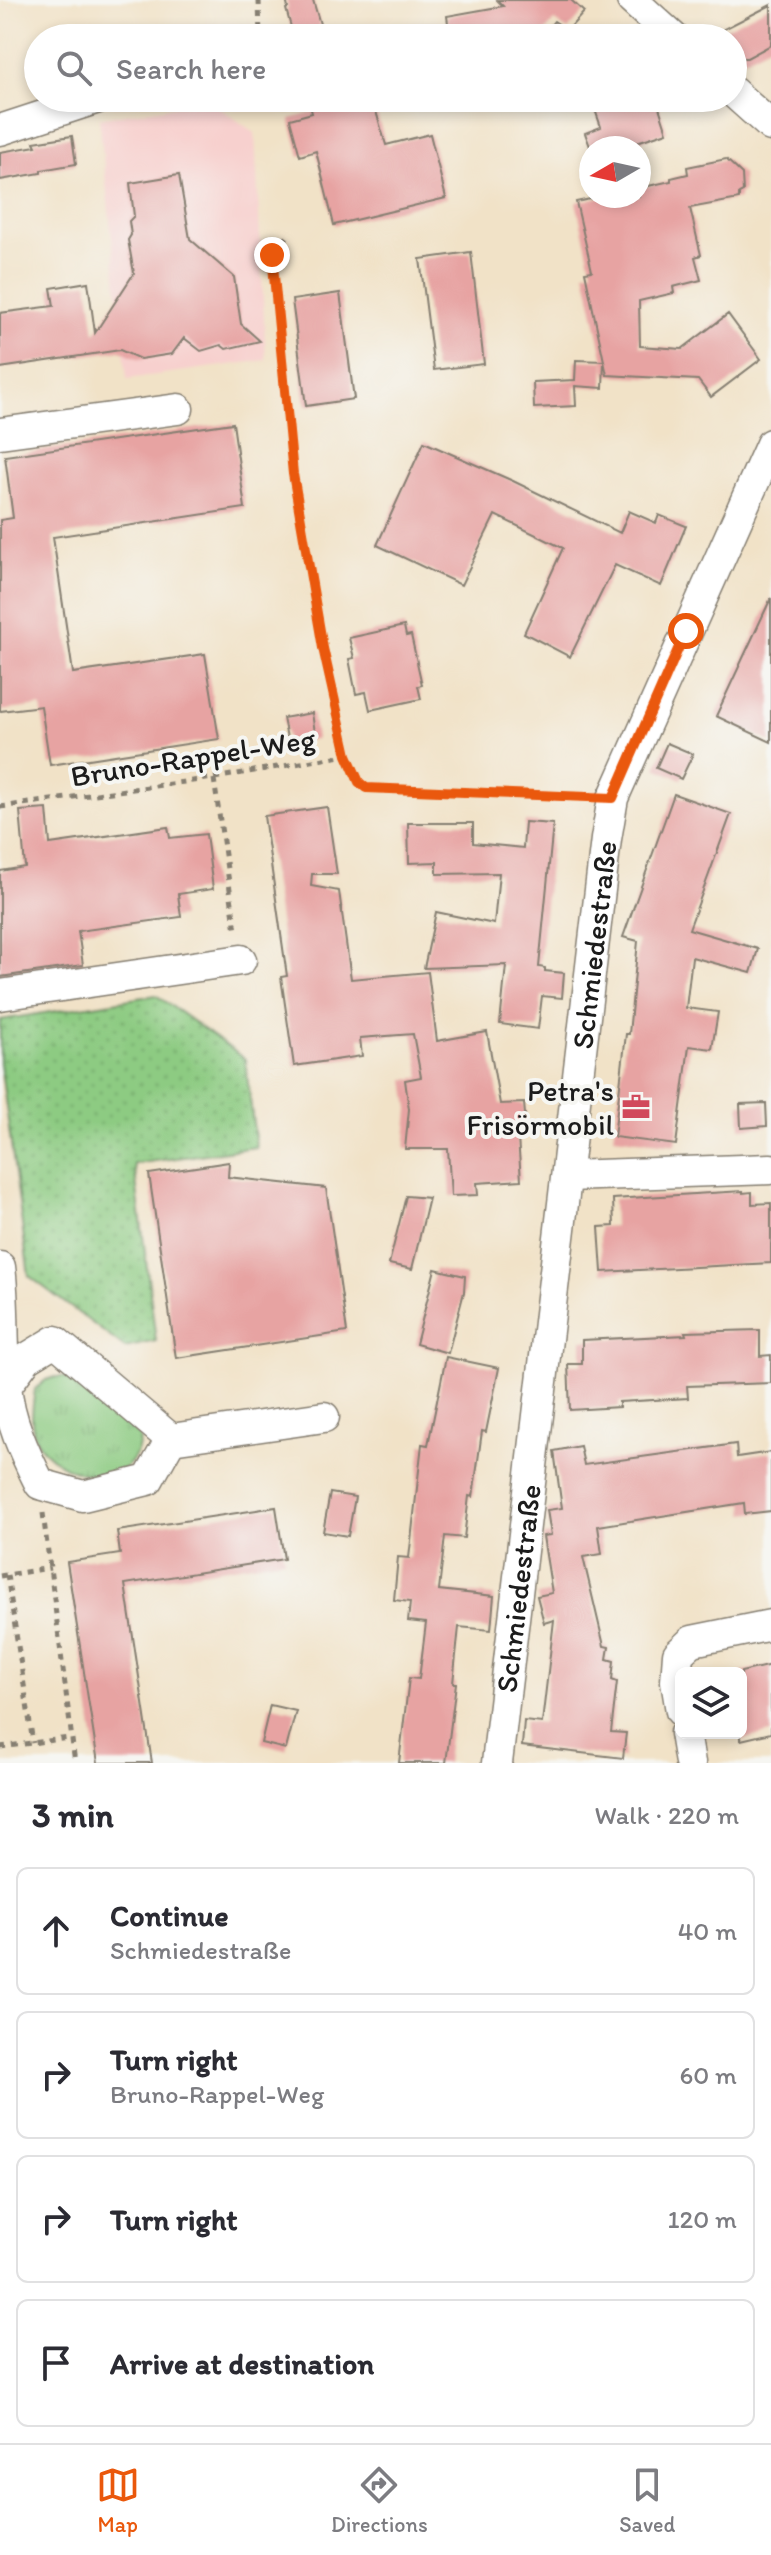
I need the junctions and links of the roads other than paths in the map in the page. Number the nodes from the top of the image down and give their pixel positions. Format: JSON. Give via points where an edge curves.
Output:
{"nodes":[{"id":1,"x":632,"y":0,"type":"edge"},
{"id":2,"x":659,"y":24,"type":"edge"},
{"id":3,"x":747,"y":105,"type":"edge"},
{"id":4,"x":55,"y":112,"type":"edge"},
{"id":5,"x":771,"y":126,"type":"edge"},
{"id":6,"x":0,"y":130,"type":"edge"},
{"id":7,"x":178,"y":409,"type":"dead end"},
{"id":8,"x":0,"y":433,"type":"edge"},
{"id":9,"x":771,"y":444,"type":"edge"},
{"id":10,"x":241,"y":960,"type":"road end"},
{"id":11,"x":0,"y":995,"type":"edge"},
{"id":12,"x":771,"y":1169,"type":"edge"},
{"id":13,"x":568,"y":1176,"type":"junction"},
{"id":14,"x":0,"y":1267,"type":"edge"},
{"id":15,"x":3,"y":1387,"type":"edge"},
{"id":16,"x":324,"y":1417,"type":"dead end"},
{"id":17,"x":171,"y":1439,"type":"junction"},
{"id":18,"x":771,"y":1625,"type":"edge"},
{"id":19,"x":677,"y":1667,"type":"edge"},
{"id":20,"x":686,"y":1739,"type":"edge"},
{"id":21,"x":497,"y":1763,"type":"edge"},
{"id":22,"x":690,"y":1763,"type":"edge"}],
"edges":[{"from":1,"to":2,"type":"street"},
{"from":3,"to":5,"type":"street"},
{"from":4,"to":6,"type":"street"},
{"from":7,"to":8,"type":"street"},
{"from":9,"to":13,"type":"street","name":"Schmiedestraße","via":[[613,798]]},
{"from":10,"to":11,"type":"street"},
{"from":12,"to":13,"type":"street"},
{"from":13,"to":21,"type":"street","name":"Schmiedestraße"},
{"from":14,"to":15,"type":"street"},
{"from":15,"to":17,"type":"street","via":[[27,1358],[55,1341]]},
{"from":15,"to":17,"type":"street","via":[[40,1484],[83,1496],[148,1480]]},
{"from":16,"to":17,"type":"street"},
{"from":18,"to":19,"type":"street","via":[[692,1641],[678,1654]]},
{"from":20,"to":22,"type":"street"}]}
